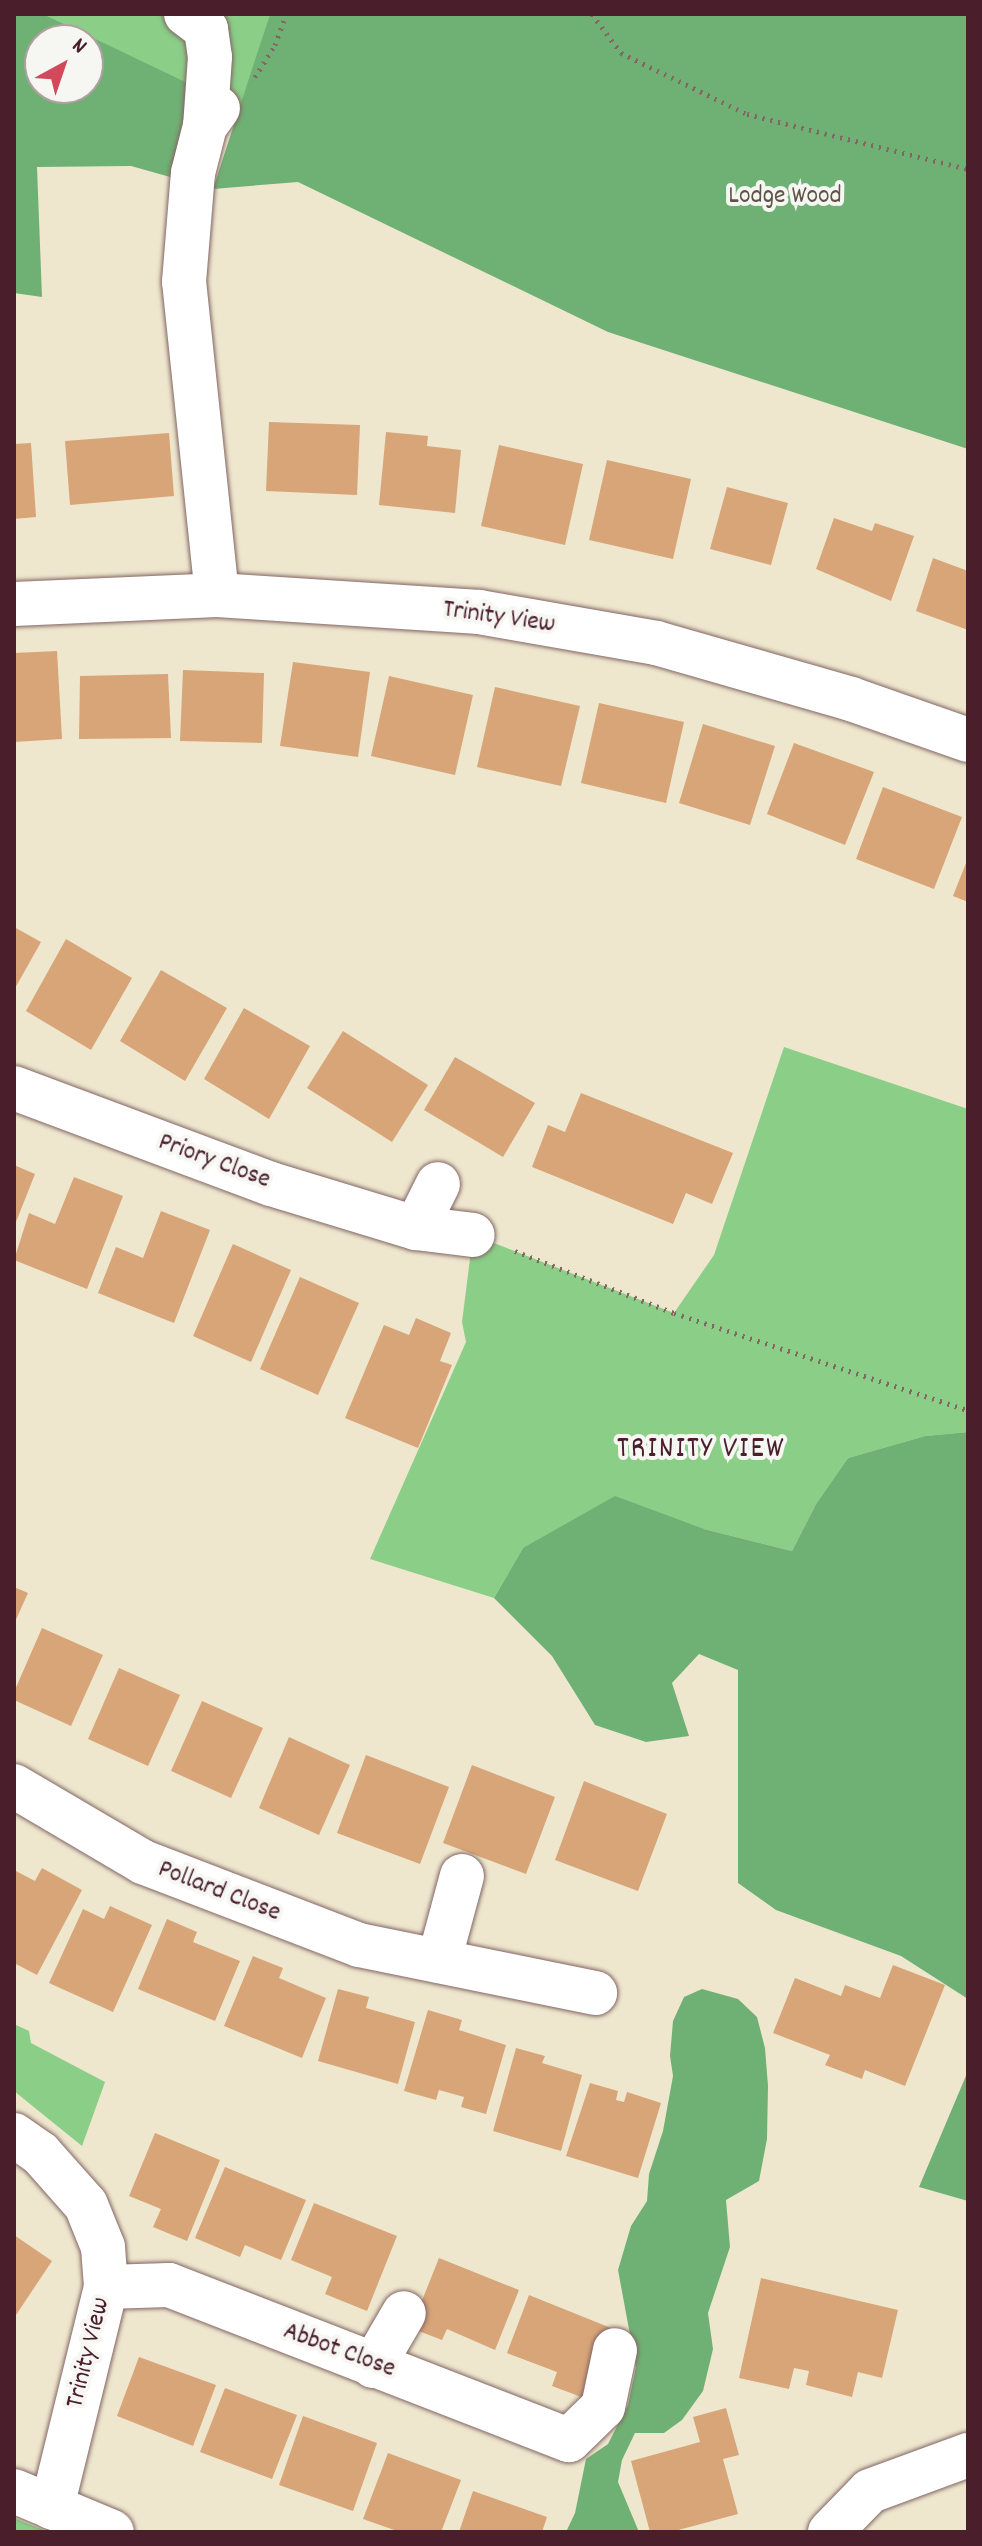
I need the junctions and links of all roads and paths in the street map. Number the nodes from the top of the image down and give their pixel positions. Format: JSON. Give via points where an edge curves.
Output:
{"nodes":[{"id":1,"x":592,"y":14,"type":"edge"},
{"id":2,"x":206,"y":19,"type":"edge"},
{"id":3,"x":968,"y":169,"type":"edge"},
{"id":4,"x":217,"y":595,"type":"junction"},
{"id":5,"x":14,"y":604,"type":"edge"},
{"id":6,"x":968,"y":740,"type":"edge"},
{"id":7,"x":14,"y":1088,"type":"edge"},
{"id":8,"x":438,"y":1184,"type":"dead end"},
{"id":9,"x":416,"y":1228,"type":"junction"},
{"id":10,"x":473,"y":1235,"type":"joint"},
{"id":11,"x":968,"y":1410,"type":"edge"},
{"id":12,"x":14,"y":1786,"type":"edge"},
{"id":13,"x":462,"y":1876,"type":"dead end"},
{"id":14,"x":439,"y":1961,"type":"junction"},
{"id":15,"x":595,"y":1993,"type":"dead end"},
{"id":16,"x":14,"y":2135,"type":"edge"},
{"id":17,"x":106,"y":2287,"type":"junction"},
{"id":18,"x":404,"y":2313,"type":"dead end"},
{"id":19,"x":615,"y":2350,"type":"dead end"},
{"id":20,"x":373,"y":2366,"type":"junction"},
{"id":21,"x":968,"y":2455,"type":"edge"},
{"id":22,"x":33,"y":2499,"type":"edge"},
{"id":23,"x":112,"y":2532,"type":"edge"},
{"id":24,"x":830,"y":2532,"type":"edge"}],
"edges":[{"from":1,"to":3,"type":"path","via":[[621,53],[747,114]]},
{"from":2,"to":4,"type":"street","via":[[212,117],[193,173],[184,282]]},
{"from":4,"to":5,"type":"street","name":"Trinity View"},
{"from":4,"to":6,"type":"street","name":"Trinity View","via":[[479,612],[656,643],[851,699]]},
{"from":7,"to":9,"type":"street","name":"Priory Close","via":[[271,1184]]},
{"from":8,"to":9,"type":"street"},
{"from":9,"to":10,"type":"street","name":"Priory Close"},
{"from":10,"to":11,"type":"path","via":[[674,1313]]},
{"from":12,"to":14,"type":"street","name":"Pollard Close","via":[[143,1862],[359,1945]]},
{"from":13,"to":14,"type":"street"},
{"from":14,"to":15,"type":"street","name":"Pollard Close"},
{"from":16,"to":17,"type":"street","name":"Trinity View","via":[[40,2153],[86,2205],[103,2247]]},
{"from":17,"to":20,"type":"street","name":"Abbot Close","via":[[169,2285]]},
{"from":17,"to":22,"type":"street","name":"Trinity View"},
{"from":18,"to":20,"type":"street"},
{"from":19,"to":20,"type":"street","name":"Abbot Close","via":[[603,2407],[569,2440]]},
{"from":21,"to":24,"type":"street","via":[[870,2491]]},
{"from":22,"to":23,"type":"street"}]}
